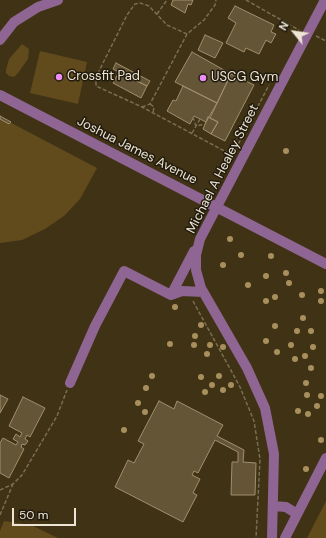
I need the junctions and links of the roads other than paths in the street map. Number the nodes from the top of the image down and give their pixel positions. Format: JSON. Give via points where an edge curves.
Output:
{"nodes":[{"id":1,"x":58,"y":0,"type":"edge"},
{"id":2,"x":325,"y":0,"type":"edge"},
{"id":3,"x":0,"y":40,"type":"edge"},
{"id":4,"x":0,"y":95,"type":"edge"},
{"id":5,"x":217,"y":206,"type":"junction"},
{"id":6,"x":200,"y":239,"type":"junction"},
{"id":7,"x":326,"y":264,"type":"edge"},
{"id":8,"x":203,"y":292,"type":"junction"},
{"id":9,"x":172,"y":295,"type":"junction"},
{"id":10,"x":70,"y":383,"type":"road end"},
{"id":11,"x":326,"y":458,"type":"edge"},
{"id":12,"x":274,"y":506,"type":"junction"},
{"id":13,"x":296,"y":514,"type":"junction"},
{"id":14,"x":272,"y":538,"type":"edge"},
{"id":15,"x":285,"y":538,"type":"edge"}],
"edges":[{"from":1,"to":3,"type":"street","via":[[38,7],[14,22]]},
{"from":2,"to":5,"type":"street","name":"Michael A Healey Street"},
{"from":4,"to":5,"type":"street","name":"Joshua James Avenue"},
{"from":5,"to":6,"type":"street","name":"Michael A Healey Street"},
{"from":5,"to":7,"type":"street","name":"Joshua James Avenue"},
{"from":6,"to":8,"type":"street","name":"Michael A Healey Street","via":[[195,263]]},
{"from":6,"to":9,"type":"street"},
{"from":8,"to":9,"type":"street","via":[[187,290]]},
{"from":8,"to":12,"type":"street","name":"Michael A Healey Street","via":[[247,368],[265,408],[274,454]]},
{"from":9,"to":10,"type":"street","via":[[124,271],[95,326]]},
{"from":11,"to":13,"type":"street"},
{"from":12,"to":13,"type":"street","via":[[286,507]]},
{"from":12,"to":14,"type":"street","name":"Michael A Healey Street"},
{"from":13,"to":15,"type":"street"}]}
